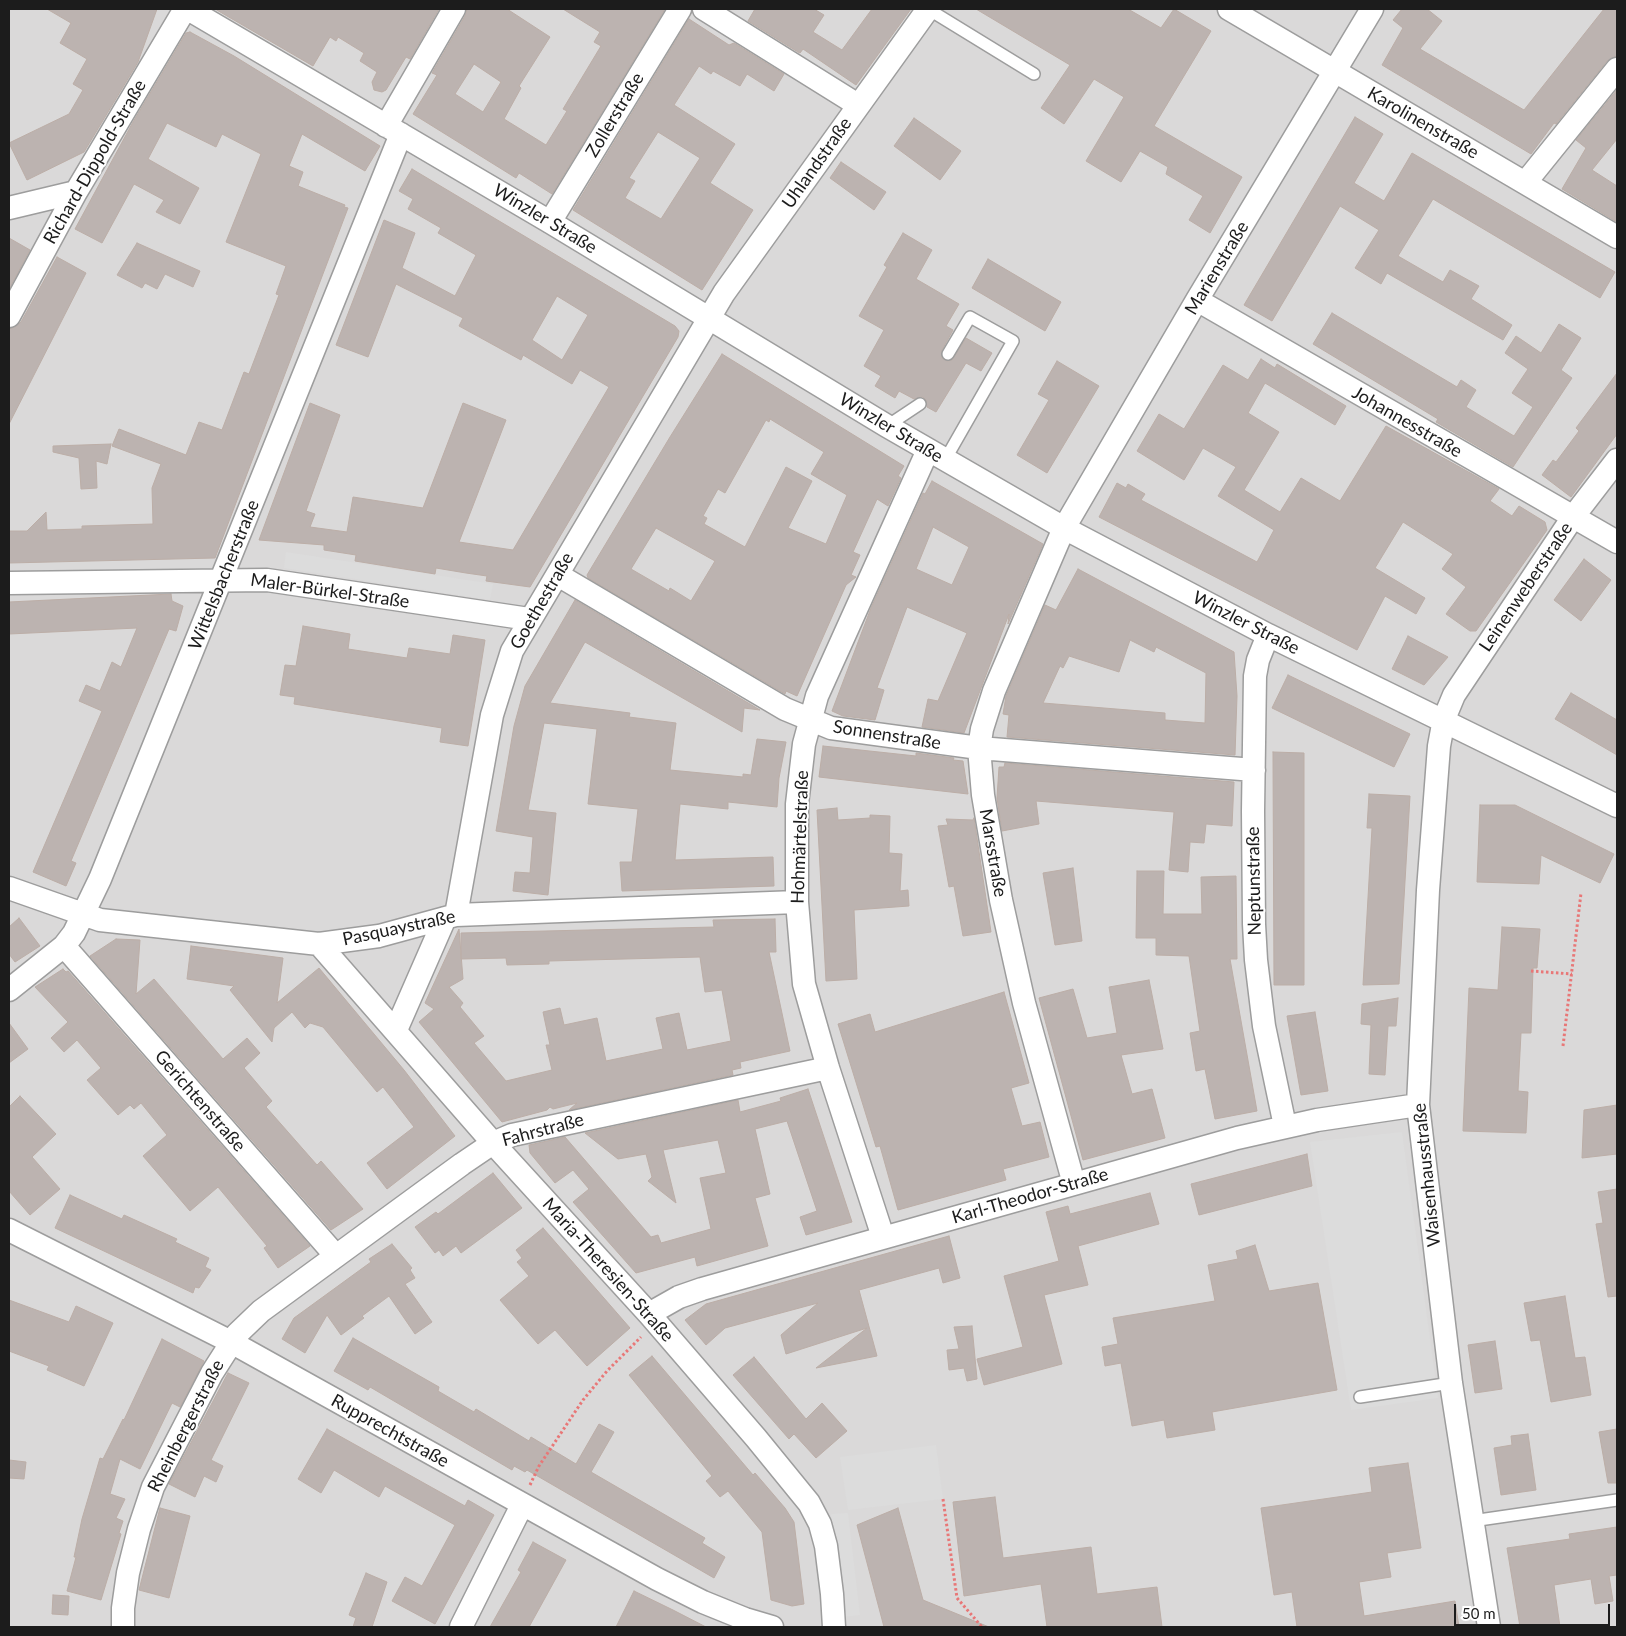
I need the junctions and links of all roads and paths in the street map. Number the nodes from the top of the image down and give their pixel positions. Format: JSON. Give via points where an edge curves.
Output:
{"nodes":[{"id":1,"x":187,"y":9,"type":"edge"},
{"id":2,"x":454,"y":9,"type":"edge"},
{"id":3,"x":680,"y":9,"type":"edge"},
{"id":4,"x":704,"y":9,"type":"edge"},
{"id":5,"x":928,"y":9,"type":"edge"},
{"id":6,"x":1229,"y":9,"type":"edge"},
{"id":7,"x":1372,"y":9,"type":"edge"},
{"id":8,"x":1617,"y":69,"type":"edge"},
{"id":9,"x":1335,"y":71,"type":"junction"},
{"id":10,"x":1034,"y":74,"type":"dead end"},
{"id":11,"x":858,"y":105,"type":"junction"},
{"id":12,"x":394,"y":130,"type":"junction"},
{"id":13,"x":1526,"y":183,"type":"junction"},
{"id":14,"x":76,"y":192,"type":"junction"},
{"id":15,"x":9,"y":208,"type":"edge"},
{"id":16,"x":550,"y":222,"type":"junction"},
{"id":17,"x":1617,"y":236,"type":"edge"},
{"id":18,"x":1197,"y":300,"type":"junction"},
{"id":19,"x":9,"y":316,"type":"edge"},
{"id":20,"x":709,"y":318,"type":"junction"},
{"id":21,"x":948,"y":354,"type":"dead end"},
{"id":22,"x":920,"y":404,"type":"dead end"},
{"id":23,"x":886,"y":426,"type":"junction"},
{"id":24,"x":937,"y":455,"type":"junction"},
{"id":25,"x":1617,"y":460,"type":"edge"},
{"id":26,"x":1572,"y":517,"type":"junction"},
{"id":27,"x":1064,"y":528,"type":"junction"},
{"id":28,"x":1617,"y":542,"type":"edge"},
{"id":29,"x":558,"y":575,"type":"junction"},
{"id":30,"x":223,"y":579,"type":"junction"},
{"id":31,"x":9,"y":583,"type":"edge"},
{"id":32,"x":529,"y":619,"type":"junction"},
{"id":33,"x":1268,"y":635,"type":"junction"},
{"id":34,"x":1444,"y":719,"type":"junction"},
{"id":35,"x":811,"y":721,"type":"junction"},
{"id":36,"x":979,"y":748,"type":"junction"},
{"id":37,"x":1254,"y":770,"type":"junction"},
{"id":38,"x":1617,"y":806,"type":"edge"},
{"id":39,"x":9,"y":888,"type":"edge"},
{"id":40,"x":1582,"y":893,"type":"dead end"},
{"id":41,"x":797,"y":902,"type":"junction"},
{"id":42,"x":82,"y":916,"type":"junction"},
{"id":43,"x":450,"y":916,"type":"junction"},
{"id":44,"x":319,"y":944,"type":"junction"},
{"id":45,"x":64,"y":946,"type":"junction"},
{"id":46,"x":1532,"y":972,"type":"dead end"},
{"id":47,"x":1572,"y":974,"type":"junction"},
{"id":48,"x":9,"y":990,"type":"edge"},
{"id":49,"x":396,"y":1030,"type":"junction"},
{"id":50,"x":1563,"y":1046,"type":"dead end"},
{"id":51,"x":828,"y":1068,"type":"junction"},
{"id":52,"x":1418,"y":1105,"type":"junction"},
{"id":53,"x":1284,"y":1126,"type":"junction"},
{"id":54,"x":493,"y":1143,"type":"junction"},
{"id":55,"x":1074,"y":1184,"type":"junction"},
{"id":56,"x":9,"y":1230,"type":"edge"},
{"id":57,"x":884,"y":1237,"type":"junction"},
{"id":58,"x":336,"y":1256,"type":"junction"},
{"id":59,"x":652,"y":1318,"type":"junction"},
{"id":60,"x":231,"y":1342,"type":"junction"},
{"id":61,"x":1451,"y":1383,"type":"junction"},
{"id":62,"x":1360,"y":1397,"type":"dead end"},
{"id":63,"x":943,"y":1499,"type":"dead end"},
{"id":64,"x":1617,"y":1500,"type":"edge"},
{"id":65,"x":522,"y":1505,"type":"junction"},
{"id":66,"x":1472,"y":1521,"type":"junction"},
{"id":67,"x":123,"y":1627,"type":"edge"},
{"id":68,"x":460,"y":1627,"type":"edge"},
{"id":69,"x":772,"y":1627,"type":"edge"},
{"id":70,"x":834,"y":1627,"type":"edge"},
{"id":71,"x":982,"y":1627,"type":"edge"},
{"id":72,"x":1489,"y":1627,"type":"edge"}],
"edges":[{"from":1,"to":12,"type":"street","name":"Winzler Straße"},
{"from":1,"to":14,"type":"street","name":"Richard-Dippold-Straße"},
{"from":2,"to":12,"type":"street","name":"Wittelsbacherstraße"},
{"from":3,"to":16,"type":"street","name":"Zollerstraße"},
{"from":4,"to":11,"type":"street"},
{"from":5,"to":10,"type":"lane"},
{"from":5,"to":11,"type":"street","name":"Uhlandstraße"},
{"from":6,"to":9,"type":"street","name":"Karolinenstraße"},
{"from":7,"to":9,"type":"street","name":"Marienstraße"},
{"from":8,"to":13,"type":"street"},
{"from":9,"to":13,"type":"street","name":"Karolinenstraße"},
{"from":9,"to":18,"type":"street","name":"Marienstraße"},
{"from":11,"to":20,"type":"street","name":"Uhlandstraße"},
{"from":12,"to":16,"type":"street","name":"Winzler Straße"},
{"from":12,"to":30,"type":"street","name":"Wittelsbacherstraße"},
{"from":13,"to":17,"type":"street","name":"Karolinenstraße"},
{"from":14,"to":15,"type":"street"},
{"from":14,"to":19,"type":"street","name":"Richard-Dippold-Straße"},
{"from":16,"to":20,"type":"street","name":"Winzler Straße"},
{"from":18,"to":26,"type":"street","name":"Johannesstraße"},
{"from":18,"to":27,"type":"street","name":"Marienstraße"},
{"from":20,"to":23,"type":"street","name":"Winzler Straße"},
{"from":20,"to":29,"type":"street","name":"Goethestraße"},
{"from":21,"to":24,"type":"lane","via":[[970,317],[1013,341]]},
{"from":22,"to":23,"type":"lane"},
{"from":23,"to":24,"type":"street","name":"Winzler Straße"},
{"from":24,"to":27,"type":"street","name":"Winzler Straße"},
{"from":24,"to":35,"type":"street","name":"Hohmärtelstraße","via":[[824,678]]},
{"from":25,"to":26,"type":"street","name":"Leinenweberstraße"},
{"from":26,"to":28,"type":"street","name":"Johannesstraße"},
{"from":26,"to":34,"type":"street","name":"Leinenweberstraße","via":[[1471,668]]},
{"from":27,"to":33,"type":"street","name":"Winzler Straße"},
{"from":27,"to":36,"type":"street","name":"Marsstraße","via":[[994,691]]},
{"from":29,"to":32,"type":"street","name":"Goethestraße"},
{"from":29,"to":35,"type":"street","name":"Sonnenstraße","via":[[785,709]]},
{"from":30,"to":31,"type":"street","name":"Maler-Bürkel-Straße"},
{"from":30,"to":32,"type":"street","name":"Maler-Bürkel-Straße","via":[[267,580]]},
{"from":30,"to":42,"type":"street","name":"Wittelsbacherstraße"},
{"from":32,"to":43,"type":"street","name":"Goethestraße","via":[[512,651],[492,715]]},
{"from":33,"to":34,"type":"street","name":"Winzler Straße"},
{"from":33,"to":37,"type":"street","name":"Neptunstraße","via":[[1255,676]]},
{"from":34,"to":38,"type":"street","name":"Winzler Straße"},
{"from":34,"to":52,"type":"street","name":"Waisenhausstraße","via":[[1428,890]]},
{"from":35,"to":36,"type":"street","name":"Sonnenstraße","via":[[831,728]]},
{"from":35,"to":41,"type":"street","name":"Hohmärtelstraße","via":[[804,744],[797,804]]},
{"from":36,"to":37,"type":"street","name":"Sonnenstraße"},
{"from":36,"to":55,"type":"street","name":"Marsstraße","via":[[983,795],[1009,938]]},
{"from":37,"to":53,"type":"street","name":"Neptunstraße","via":[[1256,960],[1264,1026]]},
{"from":39,"to":42,"type":"street","name":"Pasquaystraße"},
{"from":40,"to":47,"type":"path"},
{"from":41,"to":43,"type":"street","name":"Pasquaystraße"},
{"from":41,"to":51,"type":"street","name":"Hohmärtelstraße","via":[[804,984]]},
{"from":42,"to":44,"type":"street","name":"Pasquaystraße"},
{"from":42,"to":45,"type":"street","name":"Wittelsbacherstraße"},
{"from":43,"to":44,"type":"street","name":"Pasquaystraße","via":[[379,936]]},
{"from":43,"to":49,"type":"street","name":"Goethestraße"},
{"from":44,"to":49,"type":"street","name":"Maria-Theresien-Straße"},
{"from":45,"to":48,"type":"street","name":"Wittelsbacherstraße"},
{"from":45,"to":58,"type":"street","name":"Gerichtenstraße"},
{"from":46,"to":47,"type":"path"},
{"from":47,"to":50,"type":"path"},
{"from":49,"to":54,"type":"street","name":"Maria-Theresien-Straße"},
{"from":51,"to":54,"type":"street","name":"Fahrstraße","via":[[538,1128]]},
{"from":51,"to":57,"type":"street","name":"Hohmärtelstraße"},
{"from":52,"to":53,"type":"street","name":"Karl-Theodor-Straße"},
{"from":52,"to":61,"type":"street","name":"Waisenhausstraße"},
{"from":53,"to":55,"type":"street","name":"Karl-Theodor-Straße"},
{"from":54,"to":58,"type":"street","name":"Fahrstraße"},
{"from":54,"to":59,"type":"street","name":"Maria-Theresien-Straße"},
{"from":55,"to":57,"type":"street","name":"Karl-Theodor-Straße"},
{"from":56,"to":60,"type":"street","name":"Rupprechtstraße"},
{"from":57,"to":59,"type":"street","name":"Karl-Theodor-Straße","via":[[679,1296]]},
{"from":58,"to":60,"type":"street","name":"Fahrstraße","via":[[261,1311]]},
{"from":59,"to":65,"type":"path","via":[[577,1408],[539,1466]]},
{"from":59,"to":70,"type":"street","name":"Maria-Theresien-Straße","via":[[809,1503],[820,1524],[826,1546]]},
{"from":60,"to":65,"type":"street","name":"Rupprechtstraße"},
{"from":60,"to":67,"type":"street","name":"Rheinbergerstraße","via":[[152,1487],[128,1573]]},
{"from":61,"to":62,"type":"lane"},
{"from":61,"to":66,"type":"street","name":"Waisenhausstraße"},
{"from":63,"to":71,"type":"path","via":[[957,1598]]},
{"from":64,"to":66,"type":"lane"},
{"from":65,"to":68,"type":"street"},
{"from":65,"to":69,"type":"street","name":"Rupprechtstraße","via":[[703,1602]]},
{"from":66,"to":72,"type":"street","name":"Waisenhausstraße"}]}
